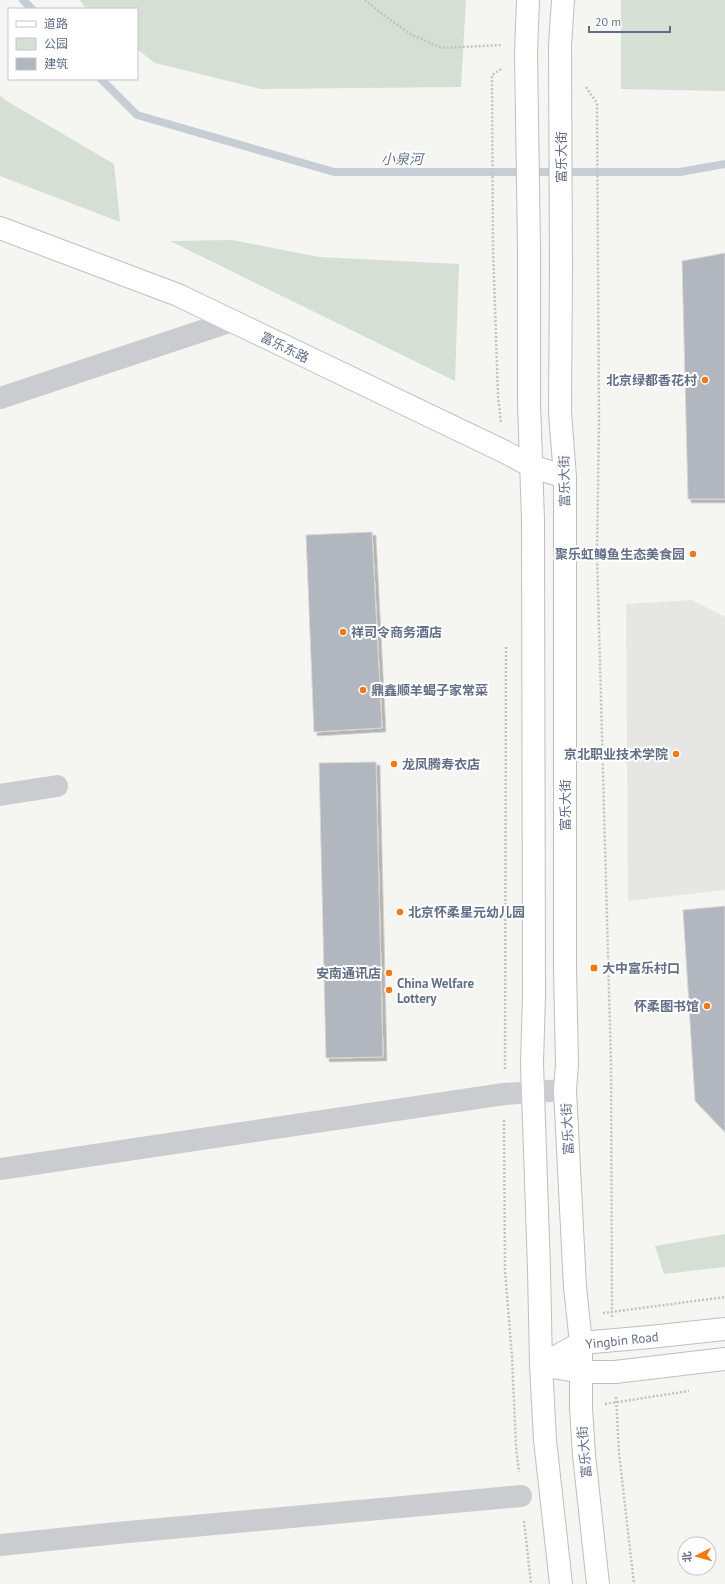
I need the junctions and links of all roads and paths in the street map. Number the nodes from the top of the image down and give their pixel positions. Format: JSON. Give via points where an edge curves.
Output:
{"nodes":[{"id":1,"x":365,"y":0,"type":"edge"},
{"id":2,"x":528,"y":0,"type":"edge"},
{"id":3,"x":563,"y":0,"type":"edge"},
{"id":4,"x":517,"y":49,"type":"junction"},
{"id":5,"x":492,"y":86,"type":"dead end"},
{"id":6,"x":597,"y":103,"type":"dead end"},
{"id":7,"x":0,"y":228,"type":"edge"},
{"id":8,"x":493,"y":248,"type":"dead end"},
{"id":9,"x":232,"y":321,"type":"junction"},
{"id":10,"x":0,"y":398,"type":"edge"},
{"id":11,"x":530,"y":466,"type":"junction"},
{"id":12,"x":565,"y":477,"type":"junction"},
{"id":13,"x":57,"y":786,"type":"dead end"},
{"id":14,"x":0,"y":795,"type":"edge"},
{"id":15,"x":566,"y":1090,"type":"junction"},
{"id":16,"x":533,"y":1091,"type":"junction"},
{"id":17,"x":0,"y":1169,"type":"edge"},
{"id":18,"x":725,"y":1329,"type":"edge"},
{"id":19,"x":614,"y":1340,"type":"junction"},
{"id":20,"x":581,"y":1343,"type":"junction"},
{"id":21,"x":725,"y":1359,"type":"edge"},
{"id":22,"x":541,"y":1365,"type":"junction"},
{"id":23,"x":582,"y":1372,"type":"junction"},
{"id":24,"x":614,"y":1372,"type":"junction"},
{"id":25,"x":521,"y":1496,"type":"dead end"},
{"id":26,"x":0,"y":1545,"type":"edge"},
{"id":27,"x":562,"y":1584,"type":"edge"},
{"id":28,"x":598,"y":1584,"type":"edge"},
{"id":29,"x":634,"y":1584,"type":"edge"}],
"edges":[{"from":1,"to":4,"type":"path","via":[[412,35],[442,48]]},
{"from":2,"to":4,"type":"main road"},
{"from":3,"to":12,"type":"main road","name":"富乐大街","via":[[560,46],[560,412]]},
{"from":4,"to":11,"type":"main road","via":[[529,249]]},
{"from":5,"to":8,"type":"path"},
{"from":6,"to":19,"type":"path","via":[[597,554],[611,1064],[611,1274]]},
{"from":7,"to":9,"type":"main road","name":"富乐东路","via":[[178,295]]},
{"from":9,"to":10,"type":"street"},
{"from":9,"to":11,"type":"main road","name":"富乐东路"},
{"from":11,"to":12,"type":"main road","name":"富乐东路"},
{"from":11,"to":16,"type":"main road","via":[[533,520]]},
{"from":12,"to":15,"type":"main road","name":"富乐大街"},
{"from":13,"to":14,"type":"street"},
{"from":15,"to":16,"type":"street"},
{"from":15,"to":20,"type":"main road","name":"富乐大街","via":[[575,1287]]},
{"from":16,"to":17,"type":"street"},
{"from":16,"to":22,"type":"main road"},
{"from":18,"to":19,"type":"main road","name":"Yingbin Road"},
{"from":19,"to":20,"type":"main road","name":"Yingbin Road"},
{"from":20,"to":22,"type":"main road","name":"Yingbin Road"},
{"from":20,"to":23,"type":"main road","name":"富乐大街"},
{"from":21,"to":24,"type":"main road"},
{"from":22,"to":23,"type":"main road"},
{"from":22,"to":27,"type":"main road","via":[[545,1440]]},
{"from":23,"to":24,"type":"main road"},
{"from":23,"to":28,"type":"main road","name":"富乐大街","via":[[584,1455]]},
{"from":24,"to":29,"type":"path","via":[[619,1453]]},
{"from":25,"to":26,"type":"street"}]}
